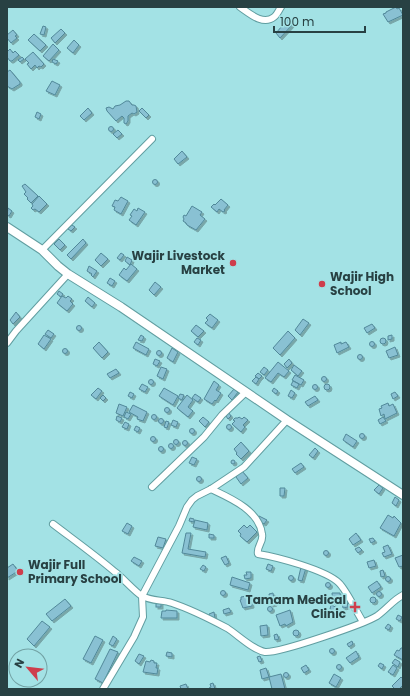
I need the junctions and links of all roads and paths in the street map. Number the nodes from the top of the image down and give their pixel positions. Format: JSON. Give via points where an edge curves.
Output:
{"nodes":[{"id":1,"x":240,"y":7,"type":"edge"},
{"id":2,"x":281,"y":7,"type":"edge"},
{"id":3,"x":152,"y":139,"type":"dead end"},
{"id":4,"x":7,"y":227,"type":"edge"},
{"id":5,"x":42,"y":250,"type":"junction"},
{"id":6,"x":68,"y":274,"type":"junction"},
{"id":7,"x":7,"y":343,"type":"edge"},
{"id":8,"x":246,"y":392,"type":"junction"},
{"id":9,"x":287,"y":420,"type":"junction"},
{"id":10,"x":152,"y":487,"type":"dead end"},
{"id":11,"x":211,"y":489,"type":"junction"},
{"id":12,"x":403,"y":495,"type":"edge"},
{"id":13,"x":53,"y":524,"type":"dead end"},
{"id":14,"x":403,"y":595,"type":"edge"},
{"id":15,"x":142,"y":596,"type":"junction"},
{"id":16,"x":363,"y":622,"type":"junction"},
{"id":17,"x":103,"y":689,"type":"edge"}],
"edges":[{"from":1,"to":2,"type":"street","via":[[260,20],[275,17]]},
{"from":3,"to":5,"type":"street"},
{"from":4,"to":5,"type":"street"},
{"from":5,"to":6,"type":"street"},
{"from":6,"to":7,"type":"street"},
{"from":6,"to":8,"type":"street","via":[[122,307]]},
{"from":8,"to":9,"type":"street"},
{"from":8,"to":10,"type":"street"},
{"from":9,"to":11,"type":"street","via":[[244,467]]},
{"from":9,"to":12,"type":"street"},
{"from":11,"to":15,"type":"street","via":[[192,500],[187,507]]},
{"from":11,"to":16,"type":"street","via":[[234,500],[249,511],[262,532],[263,540],[258,548],[258,554],[289,561],[330,576],[340,584]]},
{"from":13,"to":15,"type":"street"},
{"from":14,"to":16,"type":"street","via":[[388,608]]},
{"from":15,"to":16,"type":"street","via":[[172,602],[266,652],[313,640]]},
{"from":15,"to":17,"type":"street","via":[[143,617],[134,638]]}]}
